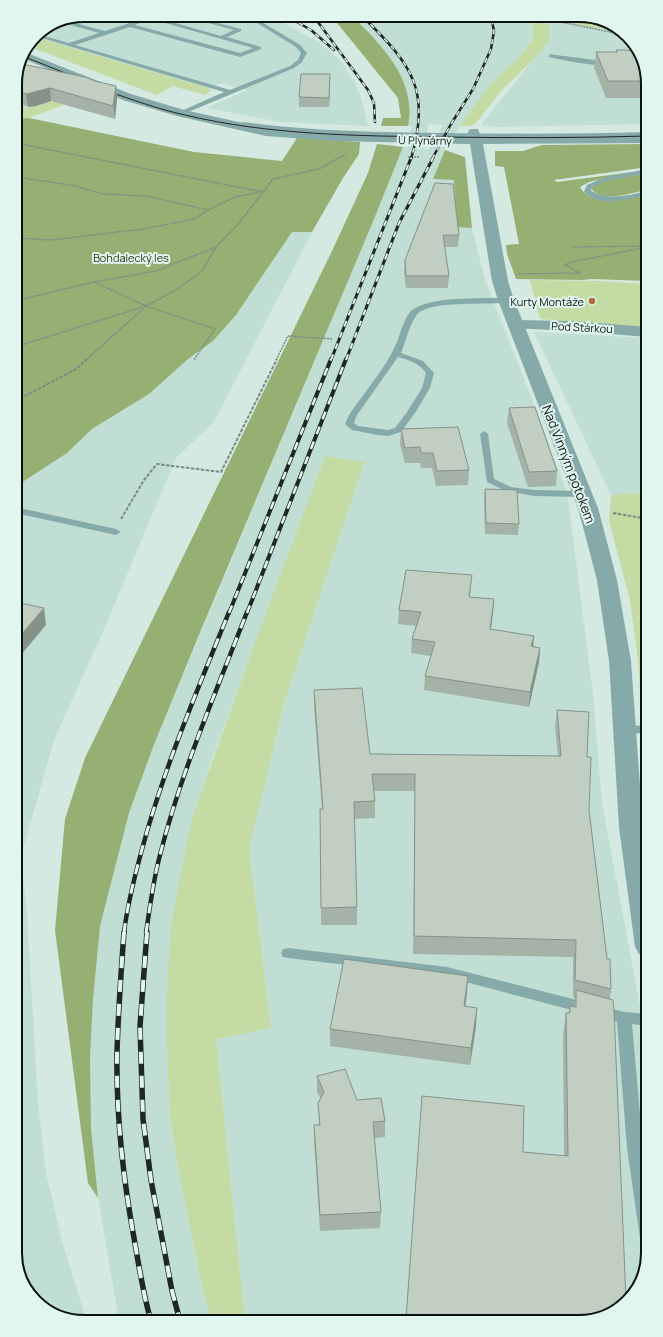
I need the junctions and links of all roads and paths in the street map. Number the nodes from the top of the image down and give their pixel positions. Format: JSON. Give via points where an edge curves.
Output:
{"nodes":[{"id":1,"x":138,"y":22,"type":"edge"},
{"id":2,"x":165,"y":22,"type":"edge"},
{"id":3,"x":208,"y":22,"type":"edge"},
{"id":4,"x":259,"y":22,"type":"edge"},
{"id":5,"x":561,"y":22,"type":"edge"},
{"id":6,"x":75,"y":23,"type":"edge"},
{"id":7,"x":71,"y":24,"type":"joint"},
{"id":8,"x":129,"y":25,"type":"junction"},
{"id":9,"x":614,"y":33,"type":"edge"},
{"id":10,"x":104,"y":34,"type":"junction"},
{"id":11,"x":43,"y":37,"type":"edge"},
{"id":12,"x":221,"y":38,"type":"junction"},
{"id":13,"x":69,"y":45,"type":"junction"},
{"id":14,"x":551,"y":56,"type":"dead end"},
{"id":15,"x":28,"y":57,"type":"edge"},
{"id":16,"x":614,"y":62,"type":"edge"},
{"id":17,"x":230,"y":92,"type":"junction"},
{"id":18,"x":181,"y":113,"type":"junction"},
{"id":19,"x":204,"y":118,"type":"junction"},
{"id":20,"x":641,"y":132,"type":"edge"},
{"id":21,"x":641,"y":139,"type":"edge"},
{"id":22,"x":475,"y":142,"type":"junction"},
{"id":23,"x":22,"y":144,"type":"edge"},
{"id":24,"x":350,"y":152,"type":"dead end"},
{"id":25,"x":641,"y":172,"type":"edge"},
{"id":26,"x":22,"y":178,"type":"edge"},
{"id":27,"x":263,"y":192,"type":"junction"},
{"id":28,"x":641,"y":194,"type":"edge"},
{"id":29,"x":208,"y":210,"type":"junction"},
{"id":30,"x":22,"y":238,"type":"edge"},
{"id":31,"x":216,"y":247,"type":"junction"},
{"id":32,"x":572,"y":247,"type":"dead end"},
{"id":33,"x":641,"y":247,"type":"edge"},
{"id":34,"x":641,"y":248,"type":"edge"},
{"id":35,"x":497,"y":272,"type":"junction"},
{"id":36,"x":94,"y":282,"type":"junction"},
{"id":37,"x":22,"y":299,"type":"edge"},
{"id":38,"x":506,"y":300,"type":"junction"},
{"id":39,"x":146,"y":306,"type":"junction"},
{"id":40,"x":516,"y":325,"type":"junction"},
{"id":41,"x":641,"y":331,"type":"edge"},
{"id":42,"x":333,"y":340,"type":"dead end"},
{"id":43,"x":22,"y":345,"type":"edge"},
{"id":44,"x":396,"y":354,"type":"junction"},
{"id":45,"x":194,"y":360,"type":"dead end"},
{"id":46,"x":22,"y":397,"type":"edge"},
{"id":47,"x":484,"y":434,"type":"dead end"},
{"id":48,"x":586,"y":501,"type":"junction"},
{"id":49,"x":22,"y":512,"type":"edge"},
{"id":50,"x":641,"y":517,"type":"edge"},
{"id":51,"x":116,"y":532,"type":"joint"},
{"id":52,"x":624,"y":729,"type":"junction"},
{"id":53,"x":641,"y":730,"type":"edge"},
{"id":54,"x":641,"y":898,"type":"edge"},
{"id":55,"x":288,"y":953,"type":"dead end"},
{"id":56,"x":624,"y":1018,"type":"junction"},
{"id":57,"x":641,"y":1019,"type":"edge"},
{"id":58,"x":641,"y":1190,"type":"edge"}],
"edges":[{"from":1,"to":8,"type":"lane"},
{"from":2,"to":12,"type":"lane"},
{"from":3,"to":12,"type":"lane","via":[[239,30]]},
{"from":4,"to":17,"type":"lane","via":[[298,46],[304,53],[303,57],[292,67]]},
{"from":5,"to":9,"type":"path"},
{"from":6,"to":7,"type":"lane"},
{"from":7,"to":10,"type":"lane"},
{"from":8,"to":10,"type":"lane"},
{"from":8,"to":12,"type":"lane","via":[[240,55],[259,48]]},
{"from":10,"to":13,"type":"lane"},
{"from":11,"to":13,"type":"lane"},
{"from":13,"to":17,"type":"lane"},
{"from":14,"to":16,"type":"lane","via":[[599,63]]},
{"from":15,"to":18,"type":"street","name":"U Plynárny","via":[[127,97]]},
{"from":17,"to":18,"type":"lane"},
{"from":18,"to":19,"type":"street","name":"U Plynárny"},
{"from":19,"to":22,"type":"street","name":"U Plynárny","via":[[236,123]]},
{"from":19,"to":22,"type":"street","name":"U Plynárny","via":[[256,130],[336,137],[424,140],[463,150]]},
{"from":20,"to":22,"type":"street","name":"U Plynárny"},
{"from":21,"to":22,"type":"street","name":"U Plynárny"},
{"from":22,"to":35,"type":"street","name":"Nad Vinným potokem"},
{"from":23,"to":27,"type":"path"},
{"from":24,"to":27,"type":"path","via":[[319,170],[273,179]]},
{"from":25,"to":28,"type":"lane","via":[[608,178],[589,186],[587,192],[604,199]]},
{"from":26,"to":29,"type":"path","via":[[71,185],[104,194],[146,196]]},
{"from":27,"to":29,"type":"path","via":[[235,196]]},
{"from":27,"to":31,"type":"path","via":[[240,222]]},
{"from":29,"to":30,"type":"path","via":[[194,218],[143,229],[51,240]]},
{"from":31,"to":36,"type":"path","via":[[156,271]]},
{"from":31,"to":39,"type":"path","via":[[202,271],[179,288]]},
{"from":32,"to":33,"type":"path"},
{"from":34,"to":35,"type":"path","via":[[565,265],[581,273],[527,275]]},
{"from":35,"to":38,"type":"street","name":"Nad Vinným potokem"},
{"from":36,"to":37,"type":"path"},
{"from":36,"to":39,"type":"path"},
{"from":38,"to":40,"type":"street","name":"Nad Vinným potokem"},
{"from":38,"to":44,"type":"lane","via":[[466,301],[422,308],[414,313]]},
{"from":39,"to":43,"type":"path"},
{"from":39,"to":45,"type":"path","via":[[215,329]]},
{"from":39,"to":46,"type":"path","via":[[76,369]]},
{"from":40,"to":41,"type":"street","name":"Pod Stárkou"},
{"from":40,"to":48,"type":"street","name":"Nad Vinným potokem"},
{"from":42,"to":51,"type":"path","via":[[288,336],[221,472],[157,464],[144,480]]},
{"from":44,"to":44,"type":"lane","via":[[353,415],[349,424],[354,428],[388,433],[398,430],[412,413],[426,388],[430,373],[425,365]]},
{"from":47,"to":48,"type":"lane","via":[[490,480],[509,489]]},
{"from":48,"to":50,"type":"path"},
{"from":48,"to":52,"type":"street","name":"Nad Vinným potokem","via":[[607,580],[620,661]]},
{"from":49,"to":51,"type":"lane"},
{"from":52,"to":53,"type":"lane"},
{"from":52,"to":54,"type":"street","name":"Nad Vinným potokem","via":[[631,827]]},
{"from":55,"to":56,"type":"lane","via":[[447,972]]},
{"from":56,"to":57,"type":"lane"},
{"from":56,"to":58,"type":"lane"}]}
